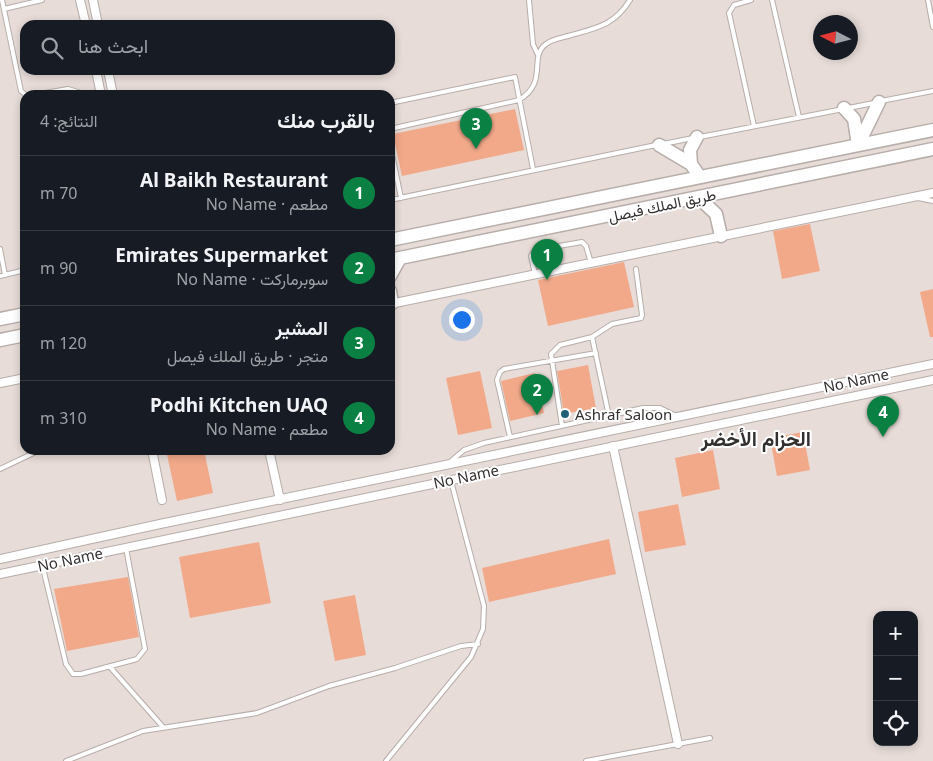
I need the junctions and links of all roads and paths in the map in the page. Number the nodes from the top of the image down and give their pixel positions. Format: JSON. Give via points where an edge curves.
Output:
{"nodes":[{"id":1,"x":2,"y":0,"type":"edge"},
{"id":2,"x":42,"y":0,"type":"edge"},
{"id":3,"x":80,"y":0,"type":"edge"},
{"id":4,"x":93,"y":0,"type":"edge"},
{"id":5,"x":530,"y":0,"type":"edge"},
{"id":6,"x":630,"y":0,"type":"edge"},
{"id":7,"x":751,"y":0,"type":"edge"},
{"id":8,"x":772,"y":0,"type":"edge"},
{"id":9,"x":928,"y":0,"type":"edge"},
{"id":10,"x":4,"y":9,"type":"junction"},
{"id":11,"x":85,"y":20,"type":"edge"},
{"id":12,"x":97,"y":20,"type":"edge"},
{"id":13,"x":933,"y":27,"type":"edge"},
{"id":14,"x":538,"y":55,"type":"junction"},
{"id":15,"x":97,"y":75,"type":"edge"},
{"id":16,"x":109,"y":75,"type":"edge"},
{"id":17,"x":111,"y":86,"type":"junction"},
{"id":18,"x":21,"y":90,"type":"edge"},
{"id":19,"x":101,"y":90,"type":"edge"},
{"id":20,"x":103,"y":90,"type":"edge"},
{"id":21,"x":112,"y":90,"type":"edge"},
{"id":22,"x":933,"y":91,"type":"edge"},
{"id":23,"x":518,"y":100,"type":"junction"},
{"id":24,"x":395,"y":101,"type":"edge"},
{"id":25,"x":879,"y":102,"type":"junction"},
{"id":26,"x":844,"y":108,"type":"junction"},
{"id":27,"x":799,"y":117,"type":"junction"},
{"id":28,"x":754,"y":126,"type":"junction"},
{"id":29,"x":395,"y":128,"type":"edge"},
{"id":30,"x":933,"y":130,"type":"edge"},
{"id":31,"x":698,"y":137,"type":"junction"},
{"id":32,"x":659,"y":144,"type":"junction"},
{"id":33,"x":858,"y":145,"type":"junction"},
{"id":34,"x":933,"y":149,"type":"edge"},
{"id":35,"x":691,"y":164,"type":"junction"},
{"id":36,"x":395,"y":167,"type":"edge"},
{"id":37,"x":533,"y":169,"type":"junction"},
{"id":38,"x":700,"y":178,"type":"junction"},
{"id":39,"x":933,"y":193,"type":"edge"},
{"id":40,"x":698,"y":197,"type":"junction"},
{"id":41,"x":913,"y":197,"type":"junction"},
{"id":42,"x":402,"y":198,"type":"junction"},
{"id":43,"x":395,"y":199,"type":"edge"},
{"id":44,"x":933,"y":201,"type":"edge"},
{"id":45,"x":721,"y":236,"type":"junction"},
{"id":46,"x":395,"y":239,"type":"edge"},
{"id":47,"x":0,"y":249,"type":"edge"},
{"id":48,"x":395,"y":259,"type":"edge"},
{"id":49,"x":591,"y":262,"type":"junction"},
{"id":50,"x":636,"y":269,"type":"dead end"},
{"id":51,"x":20,"y":271,"type":"edge"},
{"id":52,"x":534,"y":274,"type":"junction"},
{"id":53,"x":5,"y":275,"type":"junction"},
{"id":54,"x":0,"y":276,"type":"edge"},
{"id":55,"x":395,"y":298,"type":"edge"},
{"id":56,"x":20,"y":315,"type":"edge"},
{"id":57,"x":0,"y":319,"type":"edge"},
{"id":58,"x":20,"y":336,"type":"edge"},
{"id":59,"x":592,"y":337,"type":"junction"},
{"id":60,"x":0,"y":340,"type":"edge"},
{"id":61,"x":596,"y":353,"type":"junction"},
{"id":62,"x":551,"y":361,"type":"junction"},
{"id":63,"x":933,"y":364,"type":"edge"},
{"id":64,"x":20,"y":379,"type":"edge"},
{"id":65,"x":933,"y":380,"type":"edge"},
{"id":66,"x":0,"y":383,"type":"edge"},
{"id":67,"x":609,"y":416,"type":"junction"},
{"id":68,"x":676,"y":416,"type":"junction"},
{"id":69,"x":562,"y":426,"type":"junction"},
{"id":70,"x":510,"y":437,"type":"junction"},
{"id":71,"x":613,"y":446,"type":"junction"},
{"id":72,"x":29,"y":455,"type":"edge"},
{"id":73,"x":153,"y":455,"type":"edge"},
{"id":74,"x":270,"y":455,"type":"edge"},
{"id":75,"x":448,"y":464,"type":"junction"},
{"id":76,"x":0,"y":468,"type":"edge"},
{"id":77,"x":451,"y":479,"type":"junction"},
{"id":78,"x":162,"y":500,"type":"dead end"},
{"id":79,"x":280,"y":500,"type":"junction"},
{"id":80,"x":126,"y":547,"type":"junction"},
{"id":81,"x":0,"y":559,"type":"edge"},
{"id":82,"x":42,"y":564,"type":"junction"},
{"id":83,"x":0,"y":574,"type":"edge"},
{"id":84,"x":478,"y":644,"type":"junction"},
{"id":85,"x":110,"y":667,"type":"junction"},
{"id":86,"x":163,"y":727,"type":"junction"},
{"id":87,"x":710,"y":738,"type":"dead end"},
{"id":88,"x":678,"y":744,"type":"junction"},
{"id":89,"x":66,"y":761,"type":"edge"},
{"id":90,"x":386,"y":761,"type":"edge"},
{"id":91,"x":586,"y":761,"type":"edge"}],
"edges":[{"from":1,"to":10,"type":"lane"},
{"from":2,"to":10,"type":"lane"},
{"from":3,"to":11,"type":"street"},
{"from":4,"to":12,"type":"street"},
{"from":5,"to":14,"type":"lane","via":[[533,44]]},
{"from":6,"to":14,"type":"lane","via":[[605,26],[552,40]]},
{"from":7,"to":28,"type":"lane","via":[[734,4],[729,13]]},
{"from":8,"to":27,"type":"lane"},
{"from":9,"to":13,"type":"lane"},
{"from":10,"to":18,"type":"lane"},
{"from":14,"to":23,"type":"lane","via":[[536,80],[527,94]]},
{"from":15,"to":19,"type":"street"},
{"from":16,"to":17,"type":"street"},
{"from":17,"to":20,"type":"street"},
{"from":17,"to":21,"type":"street"},
{"from":22,"to":25,"type":"lane"},
{"from":23,"to":24,"type":"lane","via":[[515,76]]},
{"from":23,"to":29,"type":"lane"},
{"from":23,"to":37,"type":"lane"},
{"from":25,"to":26,"type":"lane"},
{"from":25,"to":33,"type":"main road"},
{"from":26,"to":27,"type":"lane"},
{"from":26,"to":33,"type":"main road","via":[[854,119]]},
{"from":27,"to":28,"type":"lane"},
{"from":28,"to":31,"type":"lane"},
{"from":30,"to":33,"type":"main road","name":"طريق الملك فيصل"},
{"from":31,"to":32,"type":"lane"},
{"from":31,"to":35,"type":"main road","via":[[690,150]]},
{"from":32,"to":35,"type":"main road"},
{"from":32,"to":37,"type":"lane"},
{"from":33,"to":38,"type":"main road","name":"طريق الملك فيصل"},
{"from":34,"to":40,"type":"main road","name":"طريق الملك فيصل"},
{"from":35,"to":38,"type":"main road"},
{"from":36,"to":42,"type":"lane"},
{"from":37,"to":42,"type":"lane"},
{"from":38,"to":46,"type":"main road","name":"طريق الملك فيصل"},
{"from":39,"to":41,"type":"street"},
{"from":40,"to":45,"type":"main road","via":[[716,214]]},
{"from":40,"to":48,"type":"main road","name":"طريق الملك فيصل"},
{"from":41,"to":44,"type":"lane"},
{"from":41,"to":45,"type":"street"},
{"from":42,"to":43,"type":"lane"},
{"from":45,"to":49,"type":"street"},
{"from":47,"to":53,"type":"lane"},
{"from":49,"to":52,"type":"street"},
{"from":49,"to":52,"type":"lane","via":[[582,242],[536,250],[531,256]]},
{"from":50,"to":59,"type":"lane","via":[[642,317],[612,324]]},
{"from":51,"to":53,"type":"lane"},
{"from":52,"to":55,"type":"street"},
{"from":53,"to":54,"type":"lane"},
{"from":56,"to":57,"type":"main road"},
{"from":58,"to":60,"type":"main road"},
{"from":59,"to":61,"type":"lane"},
{"from":59,"to":62,"type":"lane","via":[[560,345],[554,349]]},
{"from":61,"to":62,"type":"lane"},
{"from":61,"to":67,"type":"lane"},
{"from":62,"to":69,"type":"lane"},
{"from":62,"to":70,"type":"lane","via":[[504,369],[498,375]]},
{"from":63,"to":68,"type":"street","name":"No Name"},
{"from":64,"to":66,"type":"street"},
{"from":65,"to":71,"type":"street","name":"No Name"},
{"from":67,"to":68,"type":"lane","via":[[655,407]]},
{"from":67,"to":69,"type":"lane"},
{"from":68,"to":75,"type":"street","name":"No Name"},
{"from":69,"to":70,"type":"lane"},
{"from":70,"to":75,"type":"lane","via":[[464,450]]},
{"from":71,"to":77,"type":"street","name":"No Name"},
{"from":71,"to":88,"type":"street"},
{"from":72,"to":76,"type":"lane"},
{"from":73,"to":78,"type":"street"},
{"from":74,"to":79,"type":"street"},
{"from":75,"to":79,"type":"street","name":"No Name"},
{"from":77,"to":80,"type":"street","name":"No Name"},
{"from":77,"to":84,"type":"lane","via":[[484,606],[483,629]]},
{"from":79,"to":81,"type":"street","name":"No Name"},
{"from":80,"to":82,"type":"street","name":"No Name"},
{"from":80,"to":85,"type":"lane","via":[[145,648],[137,659]]},
{"from":82,"to":83,"type":"street","name":"No Name"},
{"from":82,"to":85,"type":"lane","via":[[67,668],[77,674]]},
{"from":84,"to":86,"type":"lane","via":[[460,646],[329,686],[258,713]]},
{"from":84,"to":90,"type":"lane","via":[[471,657]]},
{"from":85,"to":86,"type":"lane"},
{"from":86,"to":89,"type":"lane","via":[[132,735]]},
{"from":87,"to":88,"type":"lane"},
{"from":88,"to":91,"type":"lane"}]}
